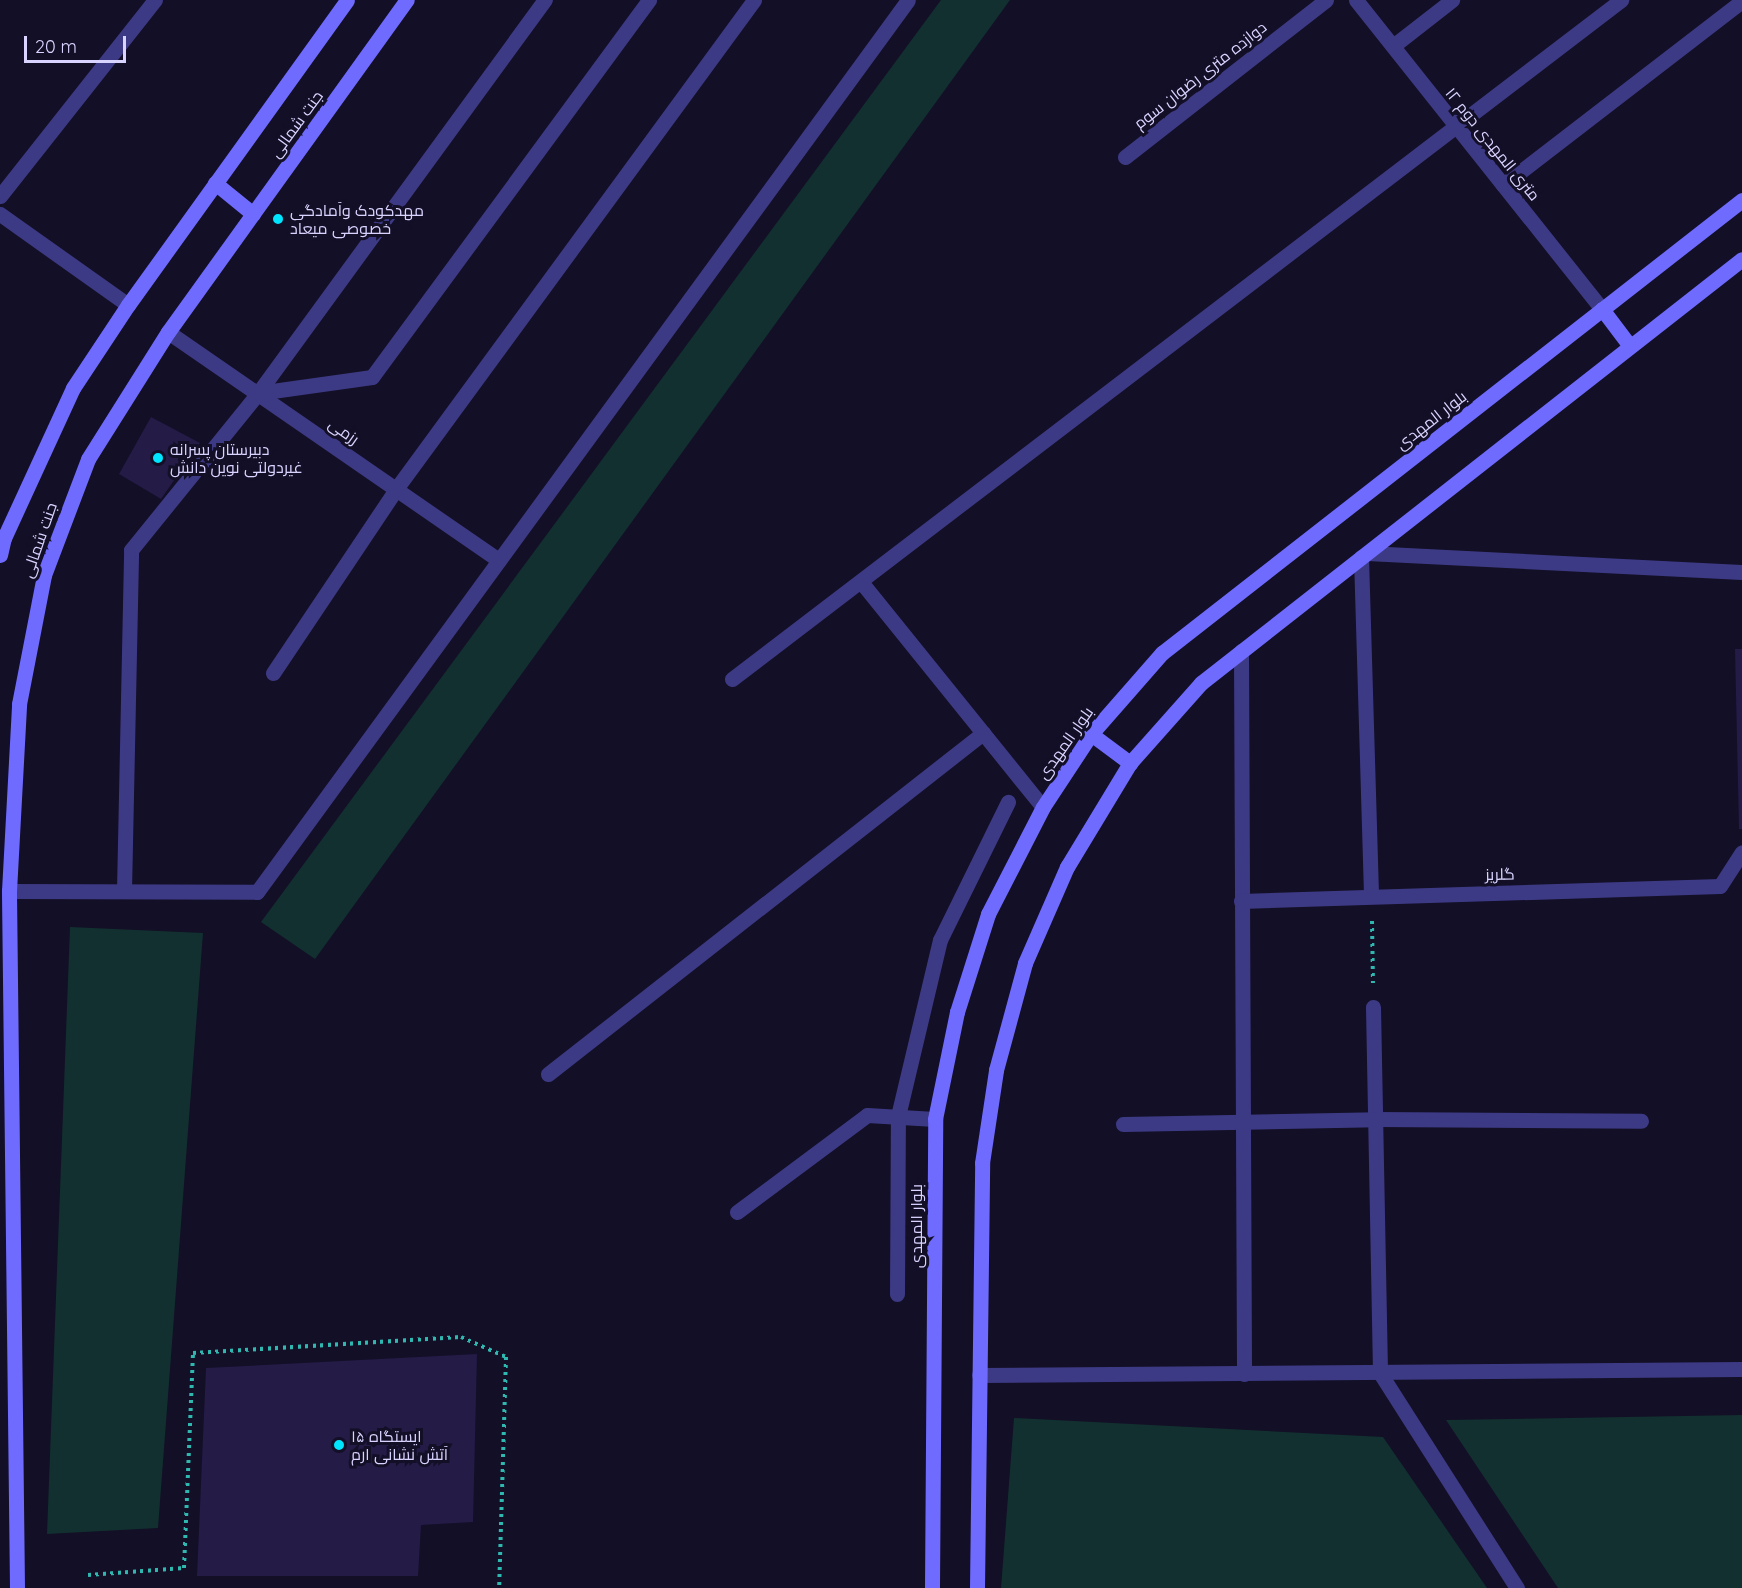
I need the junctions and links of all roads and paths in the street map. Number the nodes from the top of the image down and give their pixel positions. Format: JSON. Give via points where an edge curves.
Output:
{"nodes":[{"id":1,"x":155,"y":0,"type":"edge"},
{"id":2,"x":347,"y":0,"type":"edge"},
{"id":3,"x":407,"y":0,"type":"edge"},
{"id":4,"x":545,"y":0,"type":"edge"},
{"id":5,"x":649,"y":0,"type":"edge"},
{"id":6,"x":754,"y":0,"type":"edge"},
{"id":7,"x":908,"y":0,"type":"edge"},
{"id":8,"x":1326,"y":0,"type":"edge"},
{"id":9,"x":1356,"y":0,"type":"edge"},
{"id":10,"x":1452,"y":0,"type":"edge"},
{"id":11,"x":1621,"y":0,"type":"edge"},
{"id":12,"x":1742,"y":1,"type":"edge"},
{"id":13,"x":1392,"y":46,"type":"junction"},
{"id":14,"x":1457,"y":127,"type":"junction"},
{"id":15,"x":1125,"y":157,"type":"dead end"},
{"id":16,"x":215,"y":183,"type":"junction"},
{"id":17,"x":1503,"y":185,"type":"junction"},
{"id":18,"x":0,"y":196,"type":"edge"},
{"id":19,"x":1742,"y":200,"type":"edge"},
{"id":20,"x":253,"y":213,"type":"junction"},
{"id":21,"x":0,"y":214,"type":"edge"},
{"id":22,"x":1742,"y":259,"type":"edge"},
{"id":23,"x":128,"y":305,"type":"junction"},
{"id":24,"x":1602,"y":309,"type":"junction"},
{"id":25,"x":168,"y":332,"type":"junction"},
{"id":26,"x":1630,"y":346,"type":"junction"},
{"id":27,"x":258,"y":393,"type":"junction"},
{"id":28,"x":396,"y":489,"type":"junction"},
{"id":29,"x":0,"y":555,"type":"edge"},
{"id":30,"x":1364,"y":555,"type":"junction"},
{"id":31,"x":499,"y":560,"type":"junction"},
{"id":32,"x":1742,"y":572,"type":"edge"},
{"id":33,"x":862,"y":583,"type":"junction"},
{"id":34,"x":1241,"y":651,"type":"junction"},
{"id":35,"x":273,"y":673,"type":"dead end"},
{"id":36,"x":732,"y":679,"type":"dead end"},
{"id":37,"x":983,"y":733,"type":"junction"},
{"id":38,"x":1091,"y":734,"type":"junction"},
{"id":39,"x":1130,"y":763,"type":"junction"},
{"id":40,"x":1008,"y":802,"type":"dead end"},
{"id":41,"x":1043,"y":807,"type":"junction"},
{"id":42,"x":1742,"y":852,"type":"edge"},
{"id":43,"x":9,"y":891,"type":"junction"},
{"id":44,"x":124,"y":891,"type":"junction"},
{"id":45,"x":1371,"y":895,"type":"junction"},
{"id":46,"x":1241,"y":901,"type":"junction"},
{"id":47,"x":1373,"y":1007,"type":"joint"},
{"id":48,"x":548,"y":1074,"type":"dead end"},
{"id":49,"x":898,"y":1116,"type":"junction"},
{"id":50,"x":935,"y":1119,"type":"junction"},
{"id":51,"x":1376,"y":1119,"type":"junction"},
{"id":52,"x":1641,"y":1121,"type":"dead end"},
{"id":53,"x":1240,"y":1122,"type":"junction"},
{"id":54,"x":1123,"y":1124,"type":"dead end"},
{"id":55,"x":737,"y":1212,"type":"dead end"},
{"id":56,"x":897,"y":1294,"type":"dead end"},
{"id":57,"x":1742,"y":1369,"type":"edge"},
{"id":58,"x":1380,"y":1373,"type":"junction"},
{"id":59,"x":1244,"y":1374,"type":"junction"},
{"id":60,"x":980,"y":1375,"type":"junction"},
{"id":61,"x":88,"y":1575,"type":"dead end"},
{"id":62,"x":499,"y":1587,"type":"edge"},
{"id":63,"x":17,"y":1588,"type":"edge"},
{"id":64,"x":932,"y":1588,"type":"edge"},
{"id":65,"x":977,"y":1588,"type":"edge"},
{"id":66,"x":1517,"y":1588,"type":"edge"}],
"edges":[{"from":1,"to":18,"type":"street"},
{"from":2,"to":16,"type":"main road","name":"جنت شمالی"},
{"from":3,"to":20,"type":"main road","name":"جنت شمالی"},
{"from":4,"to":27,"type":"street"},
{"from":5,"to":27,"type":"street","via":[[372,377]]},
{"from":6,"to":28,"type":"street"},
{"from":7,"to":31,"type":"street"},
{"from":8,"to":15,"type":"street","name":"دوازده متری رضوان سوم"},
{"from":9,"to":13,"type":"street","name":"۱۲ متری المهدی دوم"},
{"from":10,"to":13,"type":"street"},
{"from":11,"to":14,"type":"street"},
{"from":12,"to":17,"type":"street"},
{"from":13,"to":14,"type":"street","name":"۱۲ متری المهدی دوم"},
{"from":14,"to":17,"type":"street","name":"۱۲ متری المهدی دوم"},
{"from":14,"to":33,"type":"street"},
{"from":16,"to":20,"type":"main road"},
{"from":16,"to":23,"type":"main road","name":"جنت شمالی"},
{"from":17,"to":24,"type":"street","name":"۱۲ متری المهدی دوم"},
{"from":19,"to":24,"type":"main road","name":"بلوار المهدی"},
{"from":20,"to":25,"type":"main road","name":"جنت شمالی"},
{"from":21,"to":23,"type":"street"},
{"from":22,"to":26,"type":"main road"},
{"from":23,"to":29,"type":"main road","name":"جنت شمالی","via":[[73,388],[4,538]]},
{"from":24,"to":26,"type":"main road"},
{"from":24,"to":38,"type":"main road","name":"بلوار المهدی","via":[[1162,653]]},
{"from":25,"to":27,"type":"street","name":"رزمی"},
{"from":25,"to":43,"type":"main road","name":"جنت شمالی","via":[[88,459],[44,575],[19,704]]},
{"from":26,"to":30,"type":"main road"},
{"from":27,"to":28,"type":"street","name":"رزمی"},
{"from":27,"to":44,"type":"street","via":[[131,550]]},
{"from":28,"to":31,"type":"street","name":"رزمی"},
{"from":28,"to":35,"type":"street"},
{"from":30,"to":32,"type":"street"},
{"from":30,"to":34,"type":"main road"},
{"from":30,"to":45,"type":"street"},
{"from":31,"to":44,"type":"street","via":[[257,892]]},
{"from":33,"to":36,"type":"street"},
{"from":33,"to":37,"type":"street"},
{"from":34,"to":39,"type":"main road","via":[[1201,683]]},
{"from":34,"to":46,"type":"street"},
{"from":37,"to":41,"type":"street"},
{"from":37,"to":48,"type":"street"},
{"from":38,"to":39,"type":"main road"},
{"from":38,"to":41,"type":"main road","name":"بلوار المهدی"},
{"from":39,"to":60,"type":"main road","via":[[1066,867],[1025,963],[996,1070],[982,1163]]},
{"from":40,"to":49,"type":"street","via":[[940,940]]},
{"from":41,"to":50,"type":"main road","name":"بلوار المهدی","via":[[988,914],[957,1012]]},
{"from":42,"to":45,"type":"street","name":"گلریز","via":[[1720,886]]},
{"from":43,"to":44,"type":"street"},
{"from":43,"to":63,"type":"main road","name":"جنت شمالی"},
{"from":45,"to":46,"type":"street","name":"گلریز"},
{"from":45,"to":47,"type":"path"},
{"from":46,"to":53,"type":"street"},
{"from":47,"to":51,"type":"street"},
{"from":49,"to":50,"type":"street"},
{"from":49,"to":55,"type":"street","via":[[867,1115]]},
{"from":49,"to":56,"type":"street"},
{"from":50,"to":64,"type":"main road","name":"بلوار المهدی"},
{"from":51,"to":52,"type":"street"},
{"from":51,"to":53,"type":"street"},
{"from":51,"to":58,"type":"street"},
{"from":53,"to":54,"type":"street"},
{"from":53,"to":59,"type":"street"},
{"from":57,"to":58,"type":"street"},
{"from":58,"to":59,"type":"street"},
{"from":58,"to":66,"type":"street"},
{"from":59,"to":60,"type":"street"},
{"from":60,"to":65,"type":"main road"},
{"from":61,"to":62,"type":"path","via":[[184,1568],[193,1353],[461,1337],[506,1356]]}]}
